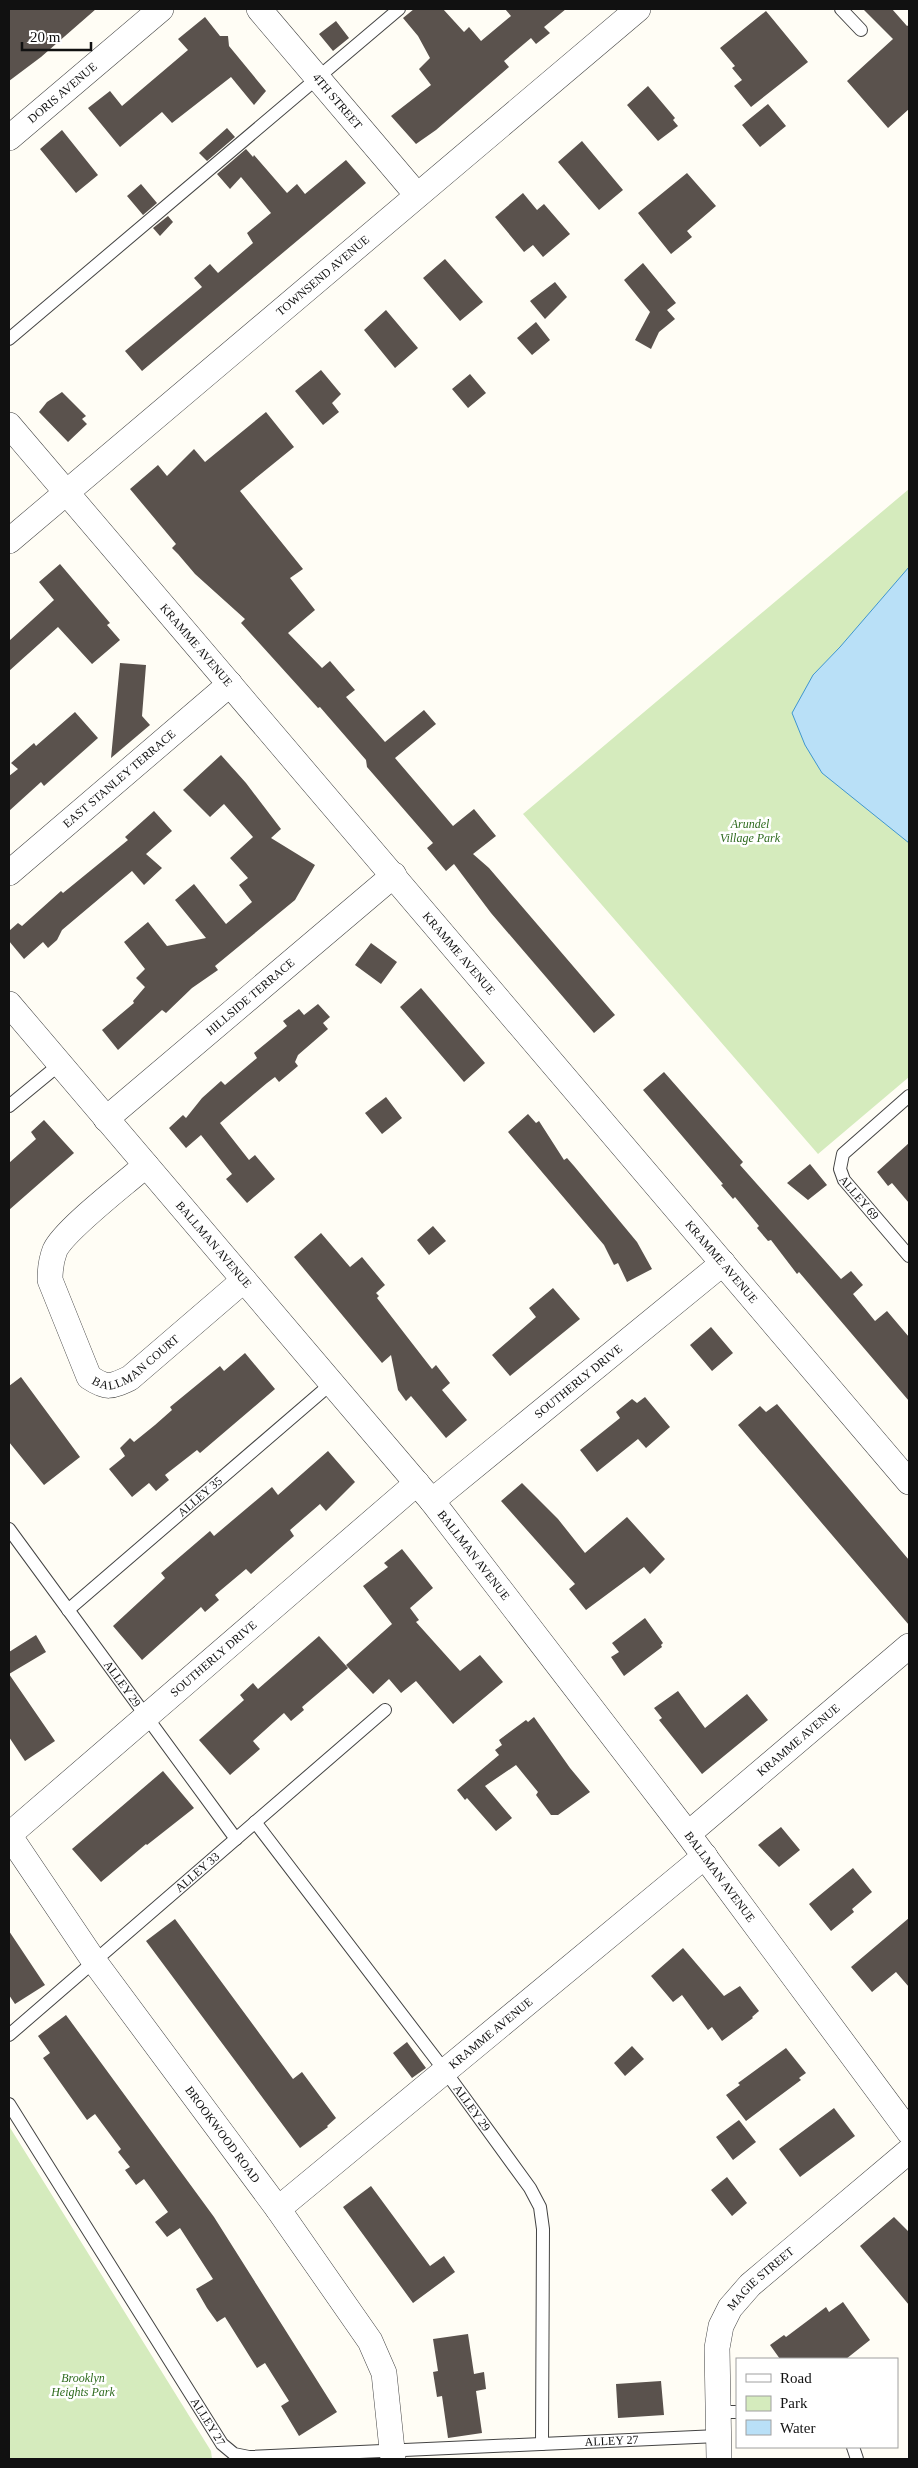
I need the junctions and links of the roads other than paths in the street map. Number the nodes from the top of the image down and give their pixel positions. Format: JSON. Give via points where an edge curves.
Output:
{"nodes":[{"id":1,"x":161,"y":9,"type":"edge"},
{"id":2,"x":259,"y":9,"type":"edge"},
{"id":3,"x":399,"y":9,"type":"edge"},
{"id":4,"x":638,"y":9,"type":"edge"},
{"id":5,"x":841,"y":9,"type":"edge"},
{"id":6,"x":861,"y":30,"type":"dead end"},
{"id":7,"x":317,"y":78,"type":"junction"},
{"id":8,"x":9,"y":138,"type":"edge"},
{"id":9,"x":417,"y":195,"type":"junction"},
{"id":10,"x":9,"y":339,"type":"edge"},
{"id":11,"x":9,"y":425,"type":"edge"},
{"id":12,"x":66,"y":492,"type":"junction"},
{"id":13,"x":9,"y":541,"type":"edge"},
{"id":14,"x":230,"y":684,"type":"junction"},
{"id":15,"x":9,"y":873,"type":"edge"},
{"id":16,"x":394,"y":875,"type":"junction"},
{"id":17,"x":9,"y":1004,"type":"edge"},
{"id":18,"x":60,"y":1064,"type":"junction"},
{"id":19,"x":909,"y":1096,"type":"edge"},
{"id":20,"x":9,"y":1106,"type":"edge"},
{"id":21,"x":106,"y":1119,"type":"junction"},
{"id":22,"x":146,"y":1165,"type":"junction"},
{"id":23,"x":909,"y":1256,"type":"edge"},
{"id":24,"x":723,"y":1263,"type":"junction"},
{"id":25,"x":244,"y":1280,"type":"junction"},
{"id":26,"x":332,"y":1383,"type":"junction"},
{"id":27,"x":909,"y":1482,"type":"edge"},
{"id":28,"x":425,"y":1492,"type":"junction"},
{"id":29,"x":9,"y":1529,"type":"edge"},
{"id":30,"x":68,"y":1610,"type":"junction"},
{"id":31,"x":909,"y":1646,"type":"edge"},
{"id":32,"x":385,"y":1710,"type":"dead end"},
{"id":33,"x":146,"y":1717,"type":"junction"},
{"id":34,"x":255,"y":1822,"type":"junction"},
{"id":35,"x":688,"y":1834,"type":"junction"},
{"id":36,"x":9,"y":1835,"type":"edge"},
{"id":37,"x":236,"y":1839,"type":"junction"},
{"id":38,"x":705,"y":1856,"type":"junction"},
{"id":39,"x":94,"y":1961,"type":"junction"},
{"id":40,"x":9,"y":2035,"type":"edge"},
{"id":41,"x":445,"y":2071,"type":"junction"},
{"id":42,"x":9,"y":2104,"type":"edge"},
{"id":43,"x":909,"y":2132,"type":"edge"},
{"id":44,"x":909,"y":2151,"type":"edge"},
{"id":45,"x":278,"y":2209,"type":"junction"},
{"id":46,"x":723,"y":2430,"type":"edge"},
{"id":47,"x":542,"y":2444,"type":"junction"},
{"id":48,"x":393,"y":2455,"type":"edge"}],
"edges":[{"from":1,"to":8,"type":"street","name":"DORIS AVENUE"},
{"from":2,"to":7,"type":"street","name":"4TH STREET"},
{"from":3,"to":7,"type":"lane"},
{"from":4,"to":9,"type":"street","name":"TOWNSEND AVENUE"},
{"from":5,"to":6,"type":"lane"},
{"from":7,"to":9,"type":"street","name":"4TH STREET"},
{"from":7,"to":10,"type":"lane"},
{"from":9,"to":12,"type":"street","name":"TOWNSEND AVENUE"},
{"from":11,"to":12,"type":"street","name":"KRAMME AVENUE"},
{"from":12,"to":13,"type":"street","name":"TOWNSEND AVENUE"},
{"from":12,"to":14,"type":"street","name":"KRAMME AVENUE"},
{"from":14,"to":15,"type":"street","name":"EAST STANLEY TERRACE"},
{"from":14,"to":16,"type":"street","name":"KRAMME AVENUE"},
{"from":16,"to":21,"type":"street","name":"HILLSIDE TERRACE"},
{"from":16,"to":24,"type":"street","name":"KRAMME AVENUE"},
{"from":17,"to":18,"type":"street","name":"BALLMAN AVENUE"},
{"from":18,"to":20,"type":"lane"},
{"from":18,"to":21,"type":"street","name":"BALLMAN AVENUE"},
{"from":19,"to":23,"type":"lane","name":"ALLEY 69","via":[[843,1154],[840,1168],[844,1180]]},
{"from":21,"to":22,"type":"street","name":"BALLMAN AVENUE"},
{"from":22,"to":25,"type":"street","name":"BALLMAN AVENUE"},
{"from":22,"to":25,"type":"street","name":"BALLMAN COURT","via":[[68,1234],[56,1248],[50,1264],[50,1280],[89,1377],[102,1386],[115,1385],[130,1378]]},
{"from":24,"to":27,"type":"street","name":"KRAMME AVENUE"},
{"from":24,"to":28,"type":"street","name":"SOUTHERLY DRIVE"},
{"from":25,"to":26,"type":"street","name":"BALLMAN AVENUE"},
{"from":26,"to":28,"type":"street","name":"BALLMAN AVENUE"},
{"from":26,"to":30,"type":"lane","name":"ALLEY 35"},
{"from":28,"to":33,"type":"street","name":"SOUTHERLY DRIVE"},
{"from":28,"to":35,"type":"street","name":"BALLMAN AVENUE"},
{"from":29,"to":30,"type":"lane","name":"ALLEY 29"},
{"from":30,"to":33,"type":"lane","name":"ALLEY 29"},
{"from":31,"to":35,"type":"street","name":"KRAMME AVENUE"},
{"from":32,"to":34,"type":"lane","name":"ALLEY 33"},
{"from":33,"to":36,"type":"street","name":"SOUTHERLY DRIVE"},
{"from":33,"to":37,"type":"lane","name":"ALLEY 29"},
{"from":34,"to":37,"type":"lane","name":"ALLEY 33"},
{"from":34,"to":41,"type":"lane","name":"ALLEY 29"},
{"from":35,"to":38,"type":"street","name":"BALLMAN AVENUE"},
{"from":36,"to":39,"type":"street","name":"BROOKWOOD ROAD"},
{"from":37,"to":39,"type":"lane","name":"ALLEY 33"},
{"from":38,"to":41,"type":"street","name":"KRAMME AVENUE"},
{"from":38,"to":43,"type":"street","name":"BALLMAN AVENUE"},
{"from":39,"to":40,"type":"lane","name":"ALLEY 33"},
{"from":39,"to":45,"type":"street","name":"BROOKWOOD ROAD"},
{"from":41,"to":45,"type":"street","name":"KRAMME AVENUE"},
{"from":41,"to":47,"type":"lane","name":"ALLEY 29","via":[[530,2188],[540,2207],[543,2229]]},
{"from":42,"to":48,"type":"lane","name":"ALLEY 27","via":[[222,2444],[234,2454],[249,2457]]},
{"from":44,"to":46,"type":"street","name":"MAGIE STREET","via":[[750,2285],[730,2308],[721,2326],[717,2348]]},
{"from":45,"to":48,"type":"street","name":"BROOKWOOD ROAD","via":[[370,2341],[384,2374]]},
{"from":46,"to":47,"type":"lane","name":"ALLEY 27"},
{"from":47,"to":48,"type":"lane","name":"ALLEY 27"}]}
